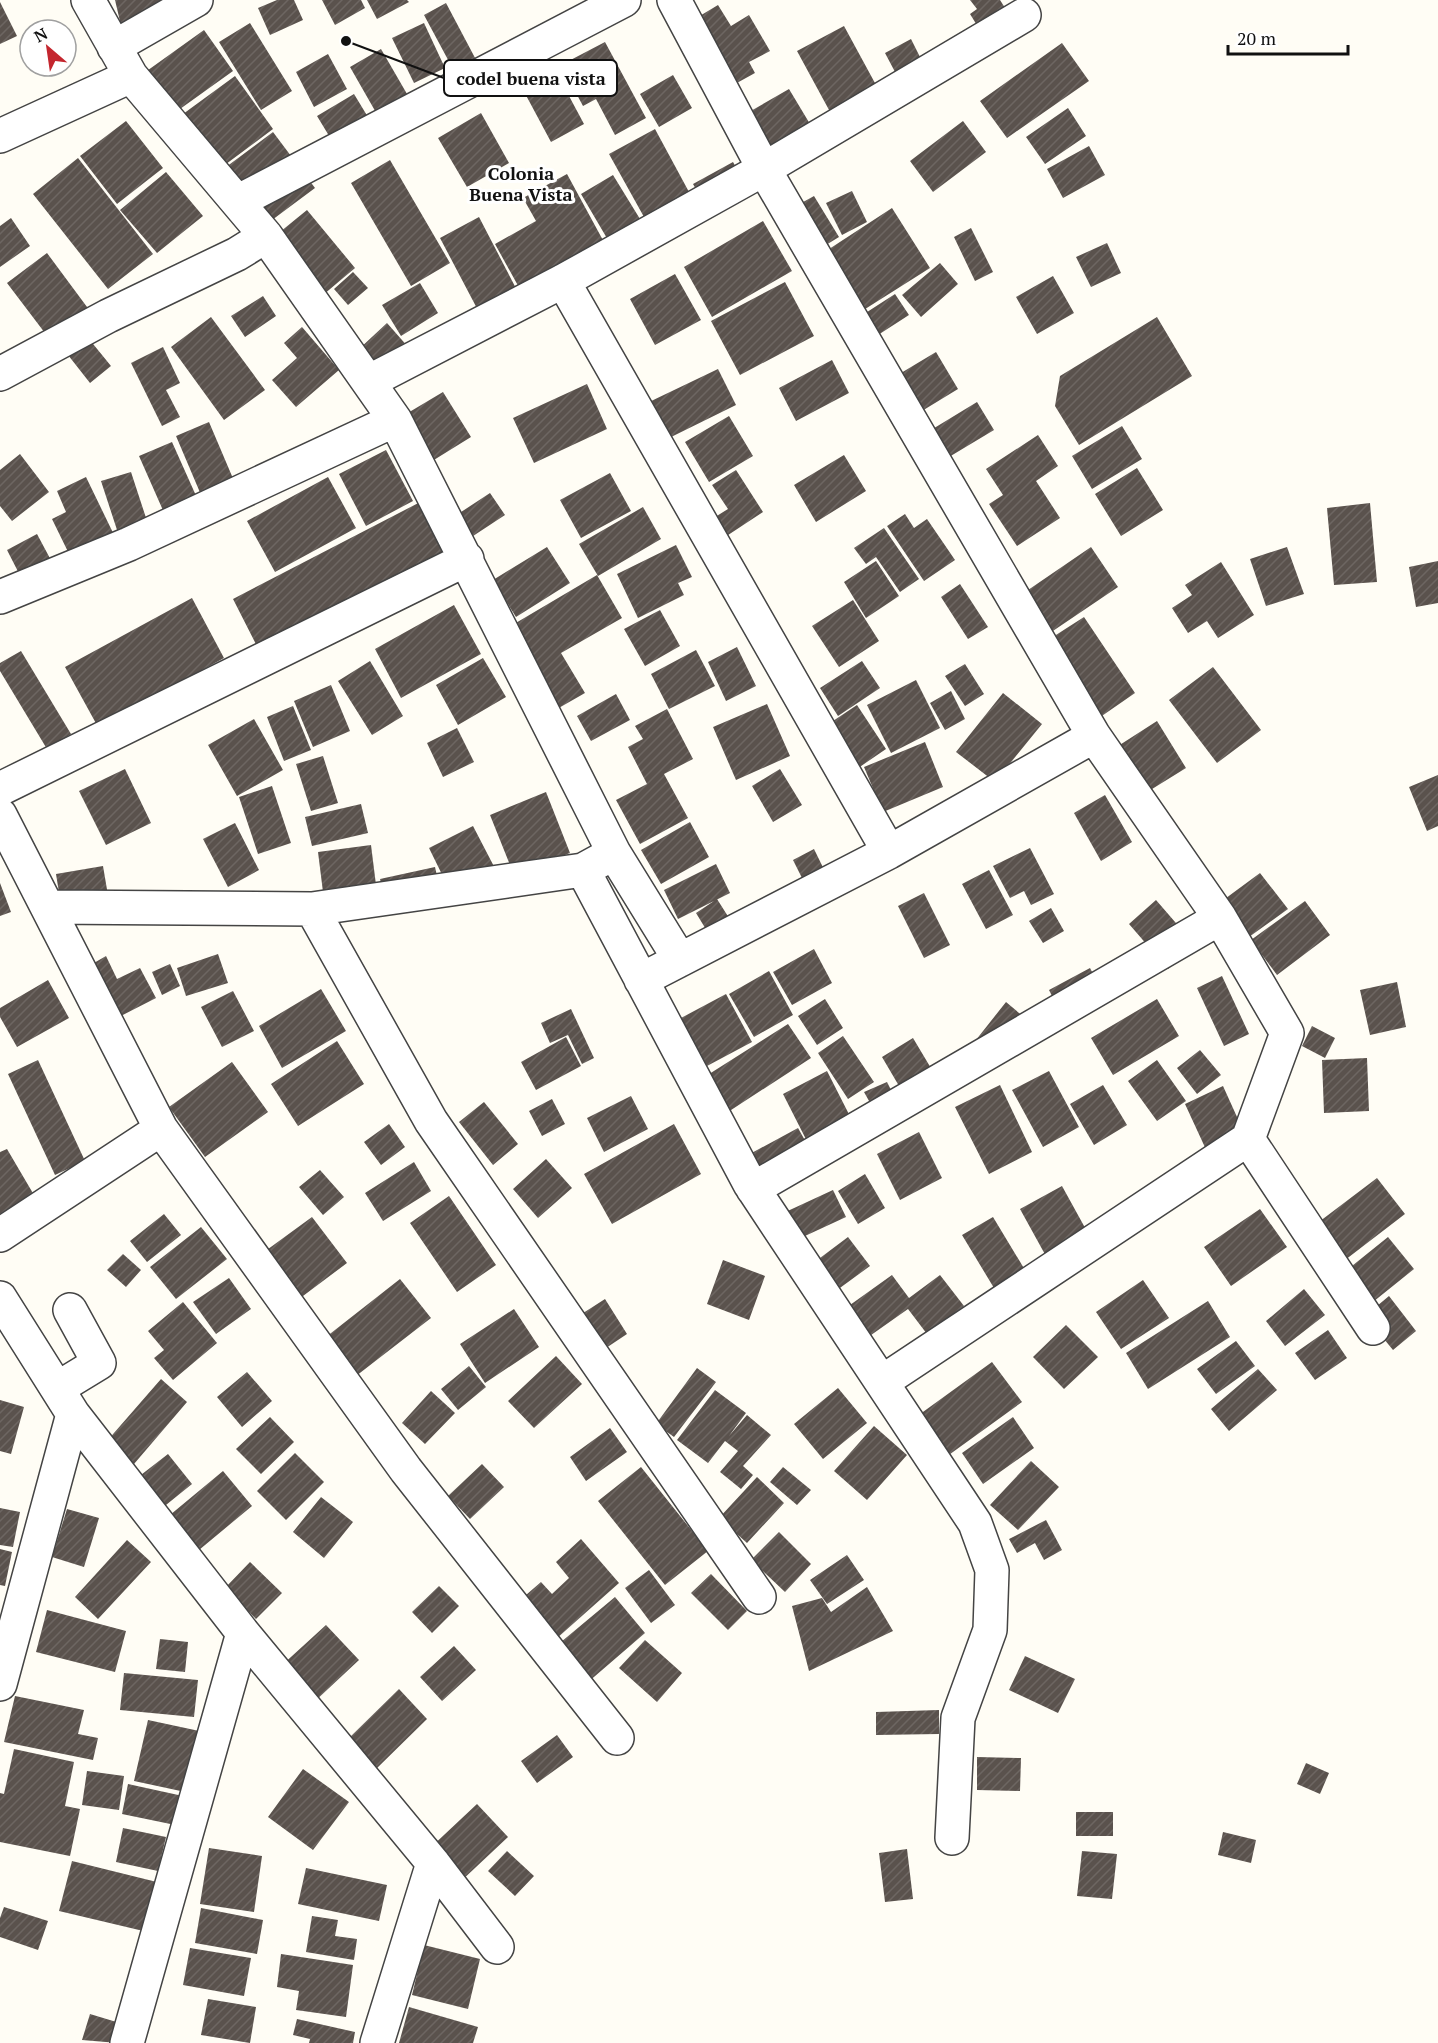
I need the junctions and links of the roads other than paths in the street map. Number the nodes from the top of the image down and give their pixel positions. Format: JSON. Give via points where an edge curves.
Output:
{"nodes":[{"id":1,"x":88,"y":0,"type":"edge"},
{"id":2,"x":196,"y":0,"type":"edge"},
{"id":3,"x":624,"y":0,"type":"edge"},
{"id":4,"x":674,"y":0,"type":"edge"},
{"id":5,"x":1024,"y":15,"type":"dead end"},
{"id":6,"x":114,"y":48,"type":"junction"},
{"id":7,"x":131,"y":76,"type":"junction"},
{"id":8,"x":0,"y":136,"type":"edge"},
{"id":9,"x":764,"y":169,"type":"junction"},
{"id":10,"x":239,"y":201,"type":"junction"},
{"id":11,"x":266,"y":236,"type":"junction"},
{"id":12,"x":563,"y":281,"type":"junction"},
{"id":13,"x":0,"y":374,"type":"edge"},
{"id":14,"x":370,"y":381,"type":"junction"},
{"id":15,"x":395,"y":420,"type":"junction"},
{"id":16,"x":468,"y":559,"type":"junction"},
{"id":17,"x":0,"y":597,"type":"edge"},
{"id":18,"x":1094,"y":736,"type":"junction"},
{"id":19,"x":0,"y":789,"type":"edge"},
{"id":20,"x":0,"y":815,"type":"edge"},
{"id":21,"x":889,"y":852,"type":"junction"},
{"id":22,"x":614,"y":853,"type":"junction"},
{"id":23,"x":583,"y":870,"type":"junction"},
{"id":24,"x":48,"y":907,"type":"junction"},
{"id":25,"x":312,"y":909,"type":"junction"},
{"id":26,"x":1220,"y":918,"type":"junction"},
{"id":27,"x":680,"y":960,"type":"junction"},
{"id":28,"x":640,"y":980,"type":"junction"},
{"id":29,"x":161,"y":1129,"type":"junction"},
{"id":30,"x":1248,"y":1139,"type":"junction"},
{"id":31,"x":753,"y":1189,"type":"junction"},
{"id":32,"x":0,"y":1235,"type":"edge"},
{"id":33,"x":0,"y":1298,"type":"edge"},
{"id":34,"x":70,"y":1310,"type":"dead end"},
{"id":35,"x":1373,"y":1328,"type":"dead end"},
{"id":36,"x":882,"y":1382,"type":"junction"},
{"id":37,"x":66,"y":1401,"type":"junction"},
{"id":38,"x":759,"y":1597,"type":"dead end"},
{"id":39,"x":243,"y":1633,"type":"junction"},
{"id":40,"x":0,"y":1684,"type":"edge"},
{"id":41,"x":617,"y":1738,"type":"dead end"},
{"id":42,"x":952,"y":1838,"type":"dead end"},
{"id":43,"x":433,"y":1863,"type":"junction"},
{"id":44,"x":497,"y":1947,"type":"dead end"},
{"id":45,"x":127,"y":2043,"type":"edge"},
{"id":46,"x":376,"y":2043,"type":"edge"}],
"edges":[{"from":1,"to":6,"type":"street"},
{"from":2,"to":6,"type":"street"},
{"from":3,"to":10,"type":"street"},
{"from":4,"to":9,"type":"street"},
{"from":5,"to":9,"type":"street"},
{"from":6,"to":7,"type":"street"},
{"from":7,"to":8,"type":"street"},
{"from":7,"to":10,"type":"street"},
{"from":9,"to":12,"type":"street"},
{"from":9,"to":18,"type":"street"},
{"from":10,"to":11,"type":"street"},
{"from":11,"to":13,"type":"street"},
{"from":11,"to":14,"type":"street"},
{"from":12,"to":14,"type":"street"},
{"from":12,"to":21,"type":"street"},
{"from":14,"to":15,"type":"street"},
{"from":15,"to":16,"type":"street"},
{"from":15,"to":17,"type":"street","via":[[129,544]]},
{"from":16,"to":19,"type":"street"},
{"from":16,"to":22,"type":"street"},
{"from":18,"to":21,"type":"street"},
{"from":18,"to":26,"type":"street"},
{"from":20,"to":24,"type":"street"},
{"from":21,"to":27,"type":"street"},
{"from":22,"to":23,"type":"street"},
{"from":22,"to":27,"type":"street"},
{"from":23,"to":25,"type":"street"},
{"from":23,"to":28,"type":"street"},
{"from":24,"to":25,"type":"street"},
{"from":24,"to":29,"type":"street"},
{"from":25,"to":38,"type":"street","via":[[431,1121]]},
{"from":26,"to":30,"type":"street","via":[[1287,1033]]},
{"from":26,"to":31,"type":"street"},
{"from":27,"to":28,"type":"street"},
{"from":28,"to":31,"type":"street"},
{"from":29,"to":32,"type":"street"},
{"from":29,"to":41,"type":"street","via":[[406,1470]]},
{"from":30,"to":35,"type":"street"},
{"from":30,"to":36,"type":"street"},
{"from":31,"to":36,"type":"street"},
{"from":33,"to":37,"type":"street"},
{"from":34,"to":37,"type":"street","via":[[99,1363]]},
{"from":36,"to":42,"type":"street","via":[[975,1523],[992,1570],[990,1630],[958,1718]]},
{"from":37,"to":39,"type":"street"},
{"from":37,"to":40,"type":"street"},
{"from":39,"to":43,"type":"street"},
{"from":39,"to":45,"type":"street"},
{"from":43,"to":44,"type":"street"},
{"from":43,"to":46,"type":"street"}]}
